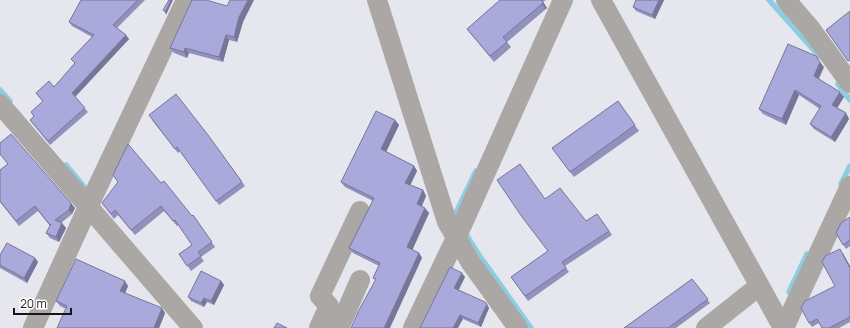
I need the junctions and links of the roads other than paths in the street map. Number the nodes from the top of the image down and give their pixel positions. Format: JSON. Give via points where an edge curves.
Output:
{"nodes":[{"id":1,"x":186,"y":0,"type":"edge"},
{"id":2,"x":377,"y":0,"type":"edge"},
{"id":3,"x":563,"y":0,"type":"edge"},
{"id":4,"x":601,"y":0,"type":"edge"},
{"id":5,"x":786,"y":0,"type":"edge"},
{"id":6,"x":850,"y":83,"type":"edge"},
{"id":7,"x":0,"y":104,"type":"edge"},
{"id":8,"x":850,"y":186,"type":"edge"},
{"id":9,"x":91,"y":201,"type":"junction"},
{"id":10,"x":360,"y":211,"type":"dead end"},
{"id":11,"x":459,"y":232,"type":"junction"},
{"id":12,"x":360,"y":280,"type":"dead end"},
{"id":13,"x":759,"y":286,"type":"junction"},
{"id":14,"x":186,"y":325,"type":"edge"},
{"id":15,"x":33,"y":328,"type":"edge"},
{"id":16,"x":319,"y":328,"type":"edge"},
{"id":17,"x":339,"y":328,"type":"edge"},
{"id":18,"x":413,"y":328,"type":"edge"},
{"id":19,"x":518,"y":328,"type":"edge"},
{"id":20,"x":706,"y":328,"type":"edge"},
{"id":21,"x":783,"y":328,"type":"edge"}],
"edges":[{"from":1,"to":9,"type":"street"},
{"from":2,"to":11,"type":"street","via":[[447,222]]},
{"from":3,"to":11,"type":"street"},
{"from":4,"to":13,"type":"street"},
{"from":5,"to":6,"type":"street"},
{"from":7,"to":9,"type":"street"},
{"from":8,"to":21,"type":"street"},
{"from":9,"to":14,"type":"street"},
{"from":9,"to":15,"type":"street"},
{"from":10,"to":16,"type":"street","via":[[320,296],[329,306]]},
{"from":11,"to":18,"type":"street"},
{"from":11,"to":19,"type":"street","via":[[472,263]]},
{"from":12,"to":17,"type":"street"},
{"from":13,"to":20,"type":"street"},
{"from":13,"to":21,"type":"street"}]}
